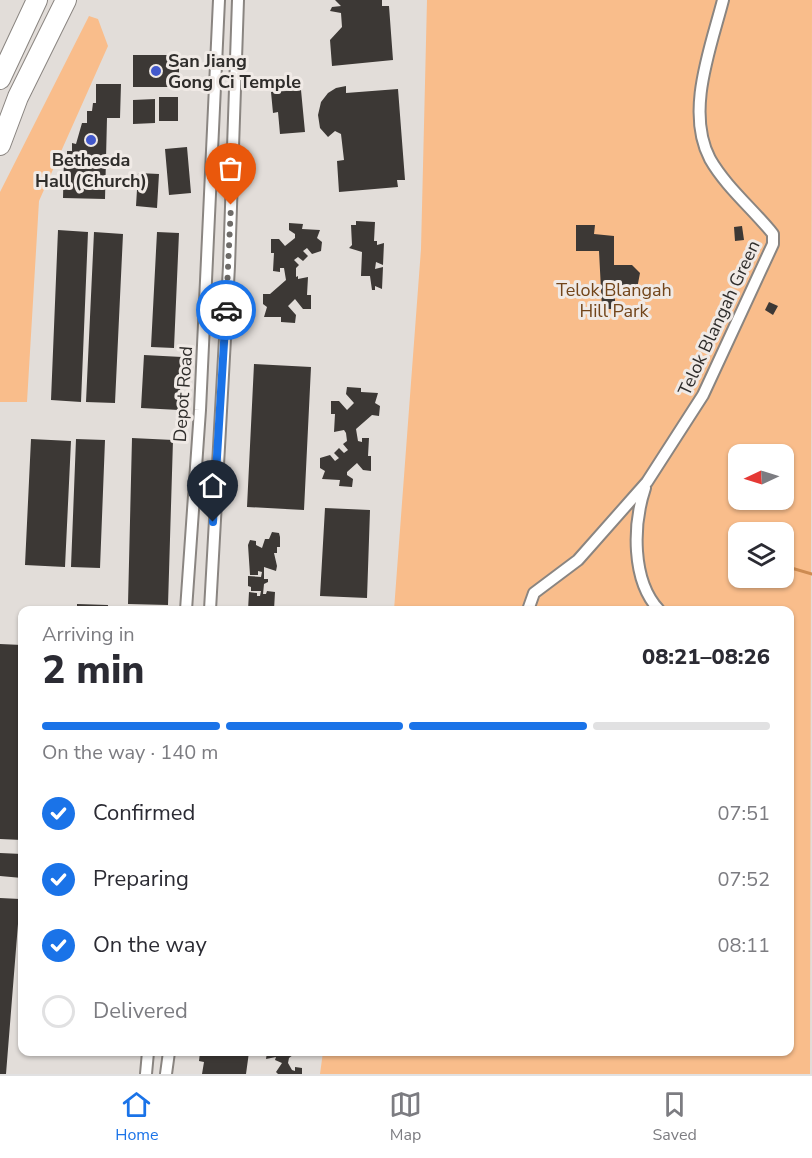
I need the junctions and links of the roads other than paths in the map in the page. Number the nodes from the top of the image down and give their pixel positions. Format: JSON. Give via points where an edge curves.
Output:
{"nodes":[{"id":1,"x":37,"y":0,"type":"edge"},
{"id":2,"x":66,"y":0,"type":"edge"},
{"id":3,"x":219,"y":0,"type":"edge"},
{"id":4,"x":238,"y":0,"type":"edge"},
{"id":5,"x":723,"y":0,"type":"edge"},
{"id":6,"x":0,"y":79,"type":"edge"},
{"id":7,"x":0,"y":145,"type":"edge"},
{"id":8,"x":647,"y":482,"type":"junction"},
{"id":9,"x":186,"y":606,"type":"edge"},
{"id":10,"x":210,"y":606,"type":"edge"},
{"id":11,"x":529,"y":606,"type":"edge"},
{"id":12,"x":657,"y":606,"type":"edge"},
{"id":13,"x":148,"y":1056,"type":"edge"},
{"id":14,"x":168,"y":1056,"type":"edge"},
{"id":15,"x":146,"y":1074,"type":"edge"},
{"id":16,"x":166,"y":1074,"type":"edge"}],
"edges":[{"from":1,"to":6,"type":"highway"},
{"from":2,"to":7,"type":"highway","via":[[18,97]]},
{"from":3,"to":9,"type":"street","name":"Depot Road"},
{"from":4,"to":10,"type":"street","name":"Depot Road","via":[[229,266]]},
{"from":5,"to":8,"type":"street","name":"Telok Blangah Green","via":[[700,102],[701,130],[710,158],[772,234],[773,244],[703,395]]},
{"from":8,"to":11,"type":"street","name":"Telok Blangah Green","via":[[578,560],[534,593]]},
{"from":8,"to":12,"type":"street","name":"Telok Blangah Green","via":[[638,509],[636,537],[641,574]]},
{"from":13,"to":15,"type":"street"},
{"from":14,"to":16,"type":"street"}]}
